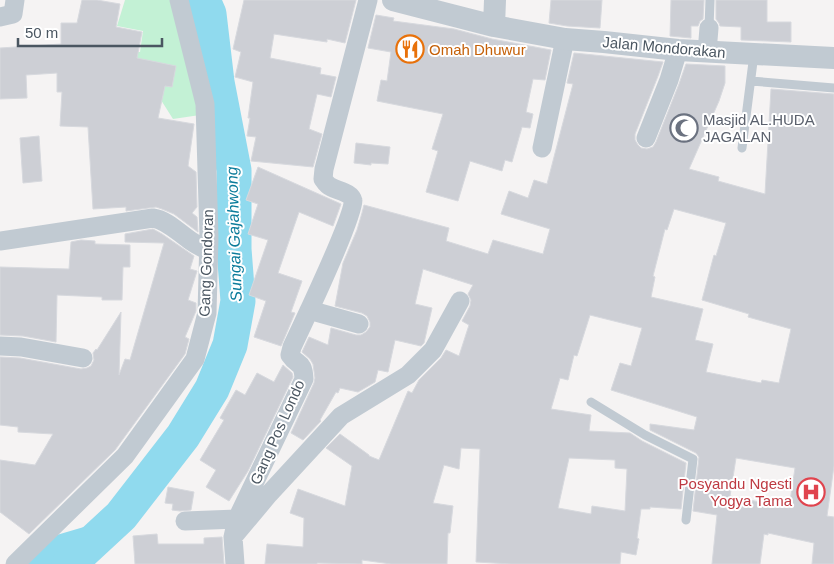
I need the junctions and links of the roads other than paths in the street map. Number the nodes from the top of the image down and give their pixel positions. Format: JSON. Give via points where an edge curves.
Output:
{"nodes":[{"id":1,"x":15,"y":0,"type":"edge"},
{"id":2,"x":179,"y":0,"type":"edge"},
{"id":3,"x":393,"y":0,"type":"edge"},
{"id":4,"x":495,"y":0,"type":"edge"},
{"id":5,"x":710,"y":0,"type":"edge"},
{"id":6,"x":367,"y":3,"type":"edge"},
{"id":7,"x":0,"y":17,"type":"edge"},
{"id":8,"x":494,"y":26,"type":"junction"},
{"id":9,"x":709,"y":28,"type":"joint"},
{"id":10,"x":565,"y":38,"type":"junction"},
{"id":11,"x":678,"y":50,"type":"junction"},
{"id":12,"x":707,"y":52,"type":"junction"},
{"id":13,"x":754,"y":54,"type":"junction"},
{"id":14,"x":834,"y":58,"type":"edge"},
{"id":15,"x":751,"y":81,"type":"junction"},
{"id":16,"x":834,"y":88,"type":"edge"},
{"id":17,"x":646,"y":138,"type":"dead end"},
{"id":18,"x":542,"y":148,"type":"dead end"},
{"id":19,"x":742,"y":148,"type":"dead end"},
{"id":20,"x":0,"y":241,"type":"edge"},
{"id":21,"x":208,"y":251,"type":"junction"},
{"id":22,"x":460,"y":302,"type":"dead end"},
{"id":23,"x":309,"y":310,"type":"junction"},
{"id":24,"x":359,"y":324,"type":"dead end"},
{"id":25,"x":0,"y":346,"type":"edge"},
{"id":26,"x":83,"y":358,"type":"dead end"},
{"id":27,"x":591,"y":402,"type":"dead end"},
{"id":28,"x":686,"y":520,"type":"dead end"},
{"id":29,"x":185,"y":521,"type":"dead end"},
{"id":30,"x":235,"y":528,"type":"junction"},
{"id":31,"x":21,"y":559,"type":"edge"},
{"id":32,"x":235,"y":564,"type":"edge"}],
"edges":[{"from":1,"to":7,"type":"street","via":[[13,14]]},
{"from":2,"to":21,"type":"street","name":"Gang Gondoran","via":[[205,104]]},
{"from":3,"to":8,"type":"street","name":"Jalan Mondorakan"},
{"from":4,"to":8,"type":"street"},
{"from":5,"to":9,"type":"lane"},
{"from":6,"to":23,"type":"street","name":"Gang Pos Londo","via":[[323,179],[330,187],[349,195],[353,206]]},
{"from":8,"to":10,"type":"street","name":"Jalan Mondorakan"},
{"from":9,"to":12,"type":"street"},
{"from":10,"to":11,"type":"street","name":"Jalan Mondorakan"},
{"from":10,"to":18,"type":"street"},
{"from":11,"to":12,"type":"street","name":"Jalan Mondorakan"},
{"from":11,"to":17,"type":"street"},
{"from":12,"to":13,"type":"street","name":"Jalan Mondorakan"},
{"from":13,"to":14,"type":"street","name":"Jalan Mondorakan"},
{"from":13,"to":15,"type":"lane"},
{"from":15,"to":16,"type":"lane"},
{"from":15,"to":19,"type":"lane"},
{"from":20,"to":21,"type":"street","via":[[153,218]]},
{"from":21,"to":31,"type":"street","name":"Gang Gondoran","via":[[207,313],[195,360],[125,456]]},
{"from":22,"to":30,"type":"street","via":[[432,350],[408,375],[341,416]]},
{"from":23,"to":24,"type":"street"},
{"from":23,"to":30,"type":"street","name":"Gang Pos Londo","via":[[290,355],[300,363],[304,379]]},
{"from":25,"to":26,"type":"street"},
{"from":27,"to":28,"type":"lane","via":[[693,459]]},
{"from":29,"to":30,"type":"street"},
{"from":30,"to":32,"type":"street"}]}
